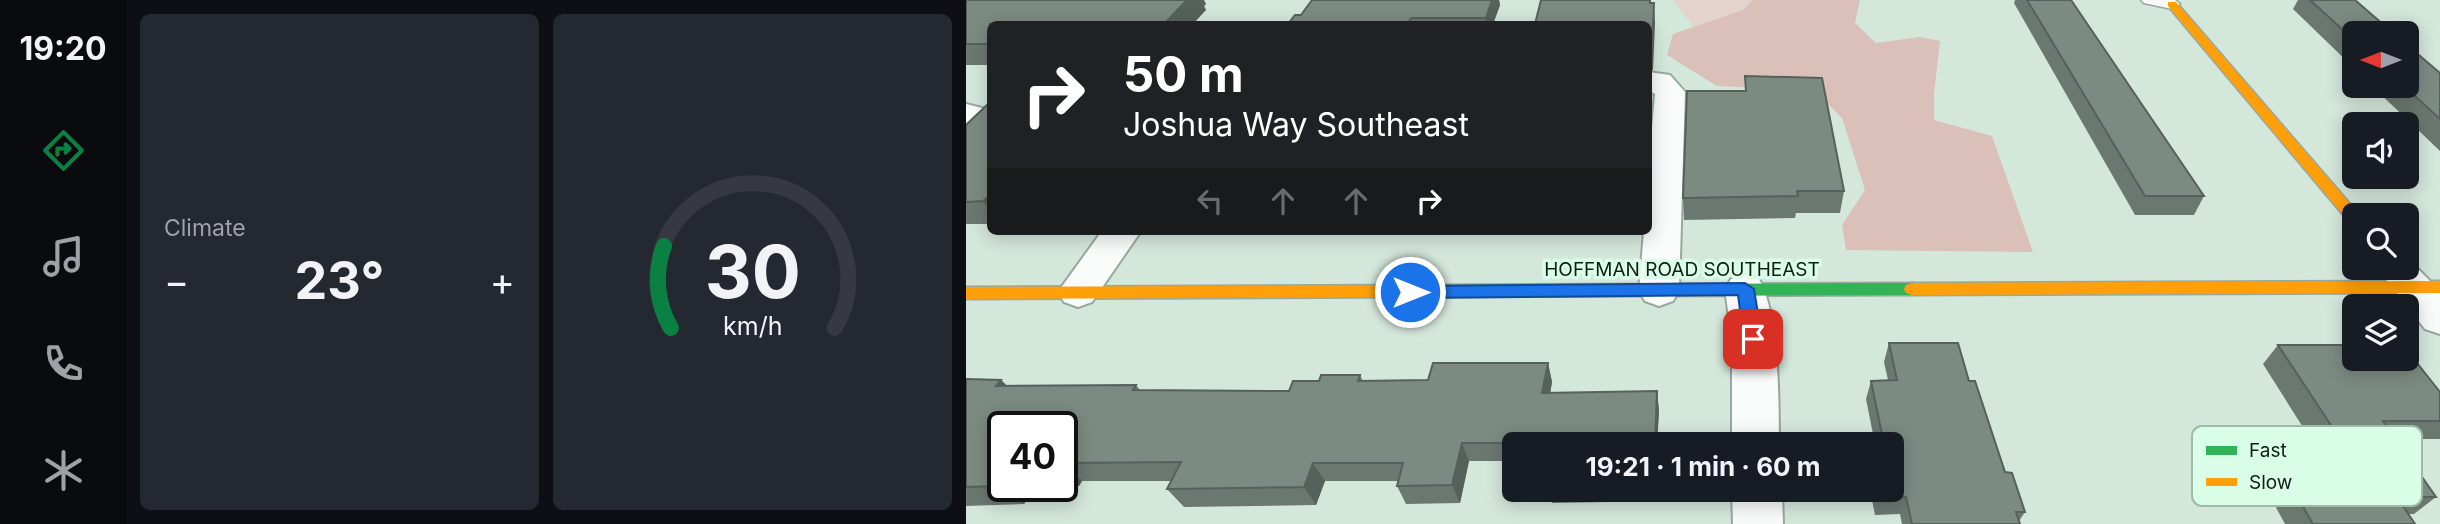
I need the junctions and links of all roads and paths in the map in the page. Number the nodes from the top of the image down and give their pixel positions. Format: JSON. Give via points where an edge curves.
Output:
{"nodes":[{"id":1,"x":2149,"y":0,"type":"edge"},
{"id":2,"x":2172,"y":4,"type":"joint"},
{"id":3,"x":1652,"y":80,"type":"edge"},
{"id":4,"x":966,"y":113,"type":"edge"},
{"id":5,"x":987,"y":119,"type":"edge"},
{"id":6,"x":2342,"y":204,"type":"edge"},
{"id":7,"x":1119,"y":235,"type":"edge"},
{"id":8,"x":2416,"y":280,"type":"edge"},
{"id":9,"x":1745,"y":289,"type":"junction"},
{"id":10,"x":1658,"y":291,"type":"junction"},
{"id":11,"x":1078,"y":292,"type":"junction"},
{"id":12,"x":966,"y":293,"type":"edge"},
{"id":13,"x":2440,"y":318,"type":"edge"},
{"id":14,"x":1756,"y":432,"type":"edge"},
{"id":15,"x":1757,"y":502,"type":"edge"},
{"id":16,"x":1758,"y":524,"type":"edge"}],
"edges":[{"from":1,"to":2,"type":"lane"},
{"from":2,"to":6,"type":"street"},
{"from":3,"to":10,"type":"street","via":[[1670,92]]},
{"from":4,"to":5,"type":"street"},
{"from":7,"to":11,"type":"street"},
{"from":8,"to":9,"type":"street","name":"HOFFMAN ROAD SOUTHEAST"},
{"from":8,"to":13,"type":"street"},
{"from":9,"to":10,"type":"street","name":"HOFFMAN ROAD SOUTHEAST"},
{"from":9,"to":14,"type":"street","via":[[1753,339]]},
{"from":10,"to":11,"type":"street","name":"HOFFMAN ROAD SOUTHEAST"},
{"from":11,"to":12,"type":"street","name":"HOFFMAN ROAD SOUTHEAST"},
{"from":15,"to":16,"type":"street"}]}
